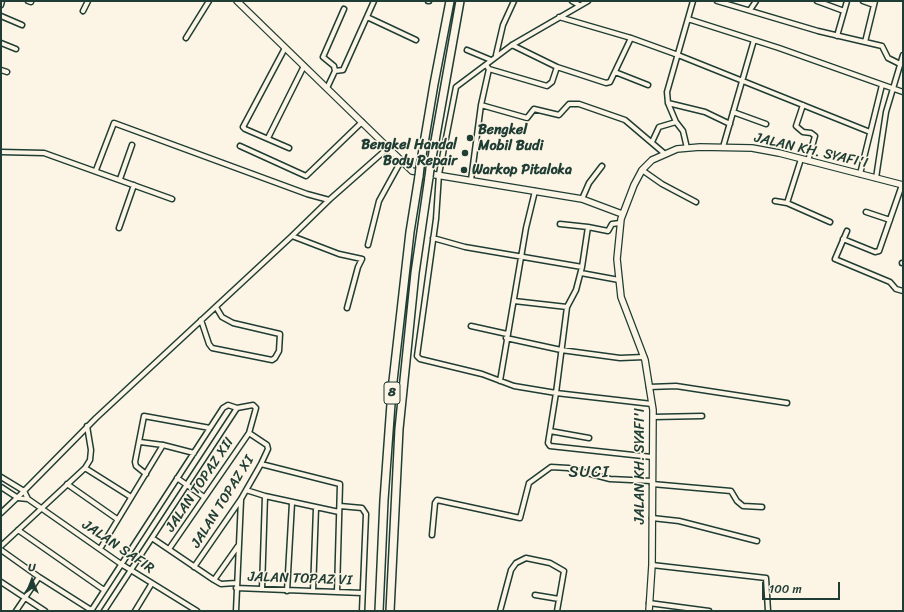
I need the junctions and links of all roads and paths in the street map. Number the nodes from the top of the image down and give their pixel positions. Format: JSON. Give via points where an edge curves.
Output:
{"nodes":[{"id":1,"x":2,"y":1,"type":"edge"},
{"id":2,"x":88,"y":1,"type":"edge"},
{"id":3,"x":209,"y":1,"type":"edge"},
{"id":4,"x":237,"y":1,"type":"edge"},
{"id":5,"x":374,"y":1,"type":"edge"},
{"id":6,"x":450,"y":1,"type":"edge"},
{"id":7,"x":460,"y":1,"type":"edge"},
{"id":8,"x":514,"y":1,"type":"edge"},
{"id":9,"x":574,"y":1,"type":"edge"},
{"id":10,"x":588,"y":1,"type":"edge"},
{"id":11,"x":693,"y":1,"type":"edge"},
{"id":12,"x":720,"y":1,"type":"edge"},
{"id":13,"x":756,"y":1,"type":"edge"},
{"id":14,"x":817,"y":1,"type":"edge"},
{"id":15,"x":847,"y":1,"type":"edge"},
{"id":16,"x":863,"y":1,"type":"edge"},
{"id":17,"x":875,"y":3,"type":"edge"},
{"id":18,"x":1,"y":5,"type":"edge"},
{"id":19,"x":579,"y":5,"type":"junction"},
{"id":20,"x":344,"y":9,"type":"dead end"},
{"id":21,"x":750,"y":10,"type":"junction"},
{"id":22,"x":83,"y":11,"type":"dead end"},
{"id":23,"x":844,"y":11,"type":"junction"},
{"id":24,"x":1,"y":16,"type":"edge"},
{"id":25,"x":367,"y":17,"type":"junction"},
{"id":26,"x":558,"y":17,"type":"junction"},
{"id":27,"x":688,"y":19,"type":"junction"},
{"id":28,"x":22,"y":25,"type":"dead end"},
{"id":29,"x":837,"y":36,"type":"junction"},
{"id":30,"x":186,"y":38,"type":"dead end"},
{"id":31,"x":631,"y":38,"type":"junction"},
{"id":32,"x":416,"y":40,"type":"dead end"},
{"id":33,"x":754,"y":40,"type":"junction"},
{"id":34,"x":865,"y":42,"type":"junction"},
{"id":35,"x":1,"y":43,"type":"edge"},
{"id":36,"x":512,"y":45,"type":"junction"},
{"id":37,"x":285,"y":48,"type":"junction"},
{"id":38,"x":16,"y":49,"type":"dead end"},
{"id":39,"x":467,"y":50,"type":"dead end"},
{"id":40,"x":678,"y":55,"type":"junction"},
{"id":41,"x":903,"y":55,"type":"edge"},
{"id":42,"x":496,"y":56,"type":"junction"},
{"id":43,"x":491,"y":60,"type":"junction"},
{"id":44,"x":900,"y":64,"type":"junction"},
{"id":45,"x":304,"y":66,"type":"junction"},
{"id":46,"x":487,"y":67,"type":"junction"},
{"id":47,"x":557,"y":67,"type":"junction"},
{"id":48,"x":1,"y":70,"type":"edge"},
{"id":49,"x":334,"y":71,"type":"junction"},
{"id":50,"x":8,"y":72,"type":"dead end"},
{"id":51,"x":614,"y":72,"type":"junction"},
{"id":52,"x":743,"y":81,"type":"junction"},
{"id":53,"x":648,"y":84,"type":"dead end"},
{"id":54,"x":882,"y":85,"type":"junction"},
{"id":55,"x":327,"y":88,"type":"junction"},
{"id":56,"x":892,"y":88,"type":"junction"},
{"id":57,"x":903,"y":92,"type":"edge"},
{"id":58,"x":668,"y":103,"type":"junction"},
{"id":59,"x":481,"y":105,"type":"junction"},
{"id":60,"x":803,"y":105,"type":"junction"},
{"id":61,"x":733,"y":112,"type":"junction"},
{"id":62,"x":362,"y":122,"type":"junction"},
{"id":63,"x":676,"y":122,"type":"junction"},
{"id":64,"x":730,"y":124,"type":"junction"},
{"id":65,"x":766,"y":124,"type":"dead end"},
{"id":66,"x":870,"y":132,"type":"junction"},
{"id":67,"x":268,"y":138,"type":"junction"},
{"id":68,"x":652,"y":142,"type":"junction"},
{"id":69,"x":132,"y":145,"type":"dead end"},
{"id":70,"x":240,"y":146,"type":"dead end"},
{"id":71,"x":389,"y":147,"type":"junction"},
{"id":72,"x":723,"y":147,"type":"junction"},
{"id":73,"x":290,"y":148,"type":"dead end"},
{"id":74,"x":688,"y":148,"type":"junction"},
{"id":75,"x":1,"y":152,"type":"edge"},
{"id":76,"x":665,"y":154,"type":"junction"},
{"id":77,"x":801,"y":159,"type":"junction"},
{"id":78,"x":401,"y":161,"type":"junction"},
{"id":79,"x":808,"y":161,"type":"junction"},
{"id":80,"x":602,"y":166,"type":"dead end"},
{"id":81,"x":96,"y":170,"type":"junction"},
{"id":82,"x":642,"y":170,"type":"junction"},
{"id":83,"x":439,"y":174,"type":"junction"},
{"id":84,"x":860,"y":174,"type":"junction"},
{"id":85,"x":876,"y":178,"type":"junction"},
{"id":86,"x":120,"y":180,"type":"junction"},
{"id":87,"x":471,"y":180,"type":"junction"},
{"id":88,"x":134,"y":185,"type":"junction"},
{"id":89,"x":903,"y":185,"type":"edge"},
{"id":90,"x":535,"y":191,"type":"junction"},
{"id":91,"x":172,"y":199,"type":"dead end"},
{"id":92,"x":582,"y":199,"type":"junction"},
{"id":93,"x":329,"y":200,"type":"junction"},
{"id":94,"x":774,"y":201,"type":"dead end"},
{"id":95,"x":696,"y":202,"type":"dead end"},
{"id":96,"x":787,"y":203,"type":"junction"},
{"id":97,"x":866,"y":212,"type":"dead end"},
{"id":98,"x":622,"y":214,"type":"junction"},
{"id":99,"x":890,"y":220,"type":"junction"},
{"id":100,"x":830,"y":222,"type":"dead end"},
{"id":101,"x":620,"y":223,"type":"junction"},
{"id":102,"x":560,"y":224,"type":"dead end"},
{"id":103,"x":588,"y":227,"type":"junction"},
{"id":104,"x":119,"y":228,"type":"dead end"},
{"id":105,"x":847,"y":231,"type":"dead end"},
{"id":106,"x":292,"y":236,"type":"junction"},
{"id":107,"x":433,"y":238,"type":"junction"},
{"id":108,"x":843,"y":239,"type":"junction"},
{"id":109,"x":368,"y":245,"type":"dead end"},
{"id":110,"x":521,"y":256,"type":"junction"},
{"id":111,"x":582,"y":267,"type":"junction"},
{"id":112,"x":581,"y":273,"type":"junction"},
{"id":113,"x":619,"y":280,"type":"junction"},
{"id":114,"x":903,"y":291,"type":"edge"},
{"id":115,"x":514,"y":301,"type":"junction"},
{"id":116,"x":216,"y":307,"type":"junction"},
{"id":117,"x":567,"y":307,"type":"junction"},
{"id":118,"x":348,"y":308,"type":"dead end"},
{"id":119,"x":201,"y":320,"type":"junction"},
{"id":120,"x":471,"y":326,"type":"dead end"},
{"id":121,"x":507,"y":336,"type":"junction"},
{"id":122,"x":561,"y":350,"type":"junction"},
{"id":123,"x":644,"y":357,"type":"junction"},
{"id":124,"x":500,"y":380,"type":"junction"},
{"id":125,"x":649,"y":387,"type":"junction"},
{"id":126,"x":556,"y":393,"type":"junction"},
{"id":127,"x":787,"y":403,"type":"dead end"},
{"id":128,"x":652,"y":404,"type":"junction"},
{"id":129,"x":237,"y":408,"type":"junction"},
{"id":130,"x":702,"y":416,"type":"dead end"},
{"id":131,"x":653,"y":417,"type":"junction"},
{"id":132,"x":87,"y":426,"type":"junction"},
{"id":133,"x":210,"y":428,"type":"junction"},
{"id":134,"x":550,"y":430,"type":"junction"},
{"id":135,"x":249,"y":433,"type":"junction"},
{"id":136,"x":589,"y":438,"type":"dead end"},
{"id":137,"x":140,"y":442,"type":"junction"},
{"id":138,"x":163,"y":445,"type":"junction"},
{"id":139,"x":194,"y":453,"type":"junction"},
{"id":140,"x":652,"y":457,"type":"junction"},
{"id":141,"x":261,"y":464,"type":"junction"},
{"id":142,"x":85,"y":468,"type":"junction"},
{"id":143,"x":146,"y":474,"type":"junction"},
{"id":144,"x":1,"y":477,"type":"edge"},
{"id":145,"x":177,"y":478,"type":"junction"},
{"id":146,"x":652,"y":483,"type":"junction"},
{"id":147,"x":67,"y":484,"type":"junction"},
{"id":148,"x":188,"y":486,"type":"junction"},
{"id":149,"x":1,"y":487,"type":"edge"},
{"id":150,"x":246,"y":490,"type":"junction"},
{"id":151,"x":24,"y":491,"type":"junction"},
{"id":152,"x":265,"y":496,"type":"junction"},
{"id":153,"x":131,"y":497,"type":"junction"},
{"id":154,"x":204,"y":497,"type":"junction"},
{"id":155,"x":18,"y":498,"type":"junction"},
{"id":156,"x":28,"y":499,"type":"junction"},
{"id":157,"x":241,"y":499,"type":"junction"},
{"id":158,"x":292,"y":502,"type":"junction"},
{"id":159,"x":340,"y":506,"type":"junction"},
{"id":160,"x":762,"y":507,"type":"dead end"},
{"id":161,"x":42,"y":508,"type":"junction"},
{"id":162,"x":316,"y":508,"type":"junction"},
{"id":163,"x":339,"y":512,"type":"junction"},
{"id":164,"x":1,"y":513,"type":"edge"},
{"id":165,"x":652,"y":518,"type":"junction"},
{"id":166,"x":117,"y":519,"type":"junction"},
{"id":167,"x":18,"y":530,"type":"junction"},
{"id":168,"x":432,"y":535,"type":"dead end"},
{"id":169,"x":152,"y":538,"type":"junction"},
{"id":170,"x":757,"y":541,"type":"dead end"},
{"id":171,"x":1,"y":546,"type":"edge"},
{"id":172,"x":238,"y":546,"type":"junction"},
{"id":173,"x":100,"y":549,"type":"junction"},
{"id":174,"x":169,"y":549,"type":"junction"},
{"id":175,"x":1,"y":550,"type":"edge"},
{"id":176,"x":121,"y":564,"type":"junction"},
{"id":177,"x":652,"y":564,"type":"junction"},
{"id":178,"x":194,"y":567,"type":"junction"},
{"id":179,"x":132,"y":570,"type":"junction"},
{"id":180,"x":39,"y":577,"type":"junction"},
{"id":181,"x":214,"y":580,"type":"junction"},
{"id":182,"x":1,"y":582,"type":"edge"},
{"id":183,"x":152,"y":583,"type":"junction"},
{"id":184,"x":236,"y":586,"type":"junction"},
{"id":185,"x":262,"y":589,"type":"junction"},
{"id":186,"x":104,"y":590,"type":"junction"},
{"id":187,"x":287,"y":590,"type":"junction"},
{"id":188,"x":313,"y":591,"type":"junction"},
{"id":189,"x":336,"y":592,"type":"junction"},
{"id":190,"x":362,"y":593,"type":"junction"},
{"id":191,"x":535,"y":595,"type":"dead end"},
{"id":192,"x":25,"y":599,"type":"junction"},
{"id":193,"x":558,"y":599,"type":"junction"},
{"id":194,"x":649,"y":603,"type":"junction"},
{"id":195,"x":16,"y":611,"type":"edge"},
{"id":196,"x":45,"y":611,"type":"edge"},
{"id":197,"x":91,"y":611,"type":"edge"},
{"id":198,"x":104,"y":611,"type":"edge"},
{"id":199,"x":136,"y":611,"type":"edge"},
{"id":200,"x":197,"y":611,"type":"edge"},
{"id":201,"x":236,"y":611,"type":"edge"},
{"id":202,"x":362,"y":611,"type":"edge"},
{"id":203,"x":380,"y":611,"type":"edge"},
{"id":204,"x":390,"y":611,"type":"edge"},
{"id":205,"x":500,"y":611,"type":"edge"},
{"id":206,"x":557,"y":611,"type":"edge"},
{"id":207,"x":649,"y":611,"type":"edge"},
{"id":208,"x":709,"y":611,"type":"edge"},
{"id":209,"x":768,"y":611,"type":"edge"}],
"edges":[{"from":1,"to":18,"type":"street"},
{"from":2,"to":22,"type":"street"},
{"from":3,"to":30,"type":"street"},
{"from":4,"to":37,"type":"main road"},
{"from":5,"to":25,"type":"street"},
{"from":6,"to":203,"type":"highway","number":"8","bridge":true,"via":[[410,232],[392,390],[384,500]]},
{"from":7,"to":204,"type":"highway","number":"8","bridge":true,"via":[[430,169],[413,288],[398,429]]},
{"from":8,"to":42,"type":"street","via":[[503,25]]},
{"from":9,"to":19,"type":"street"},
{"from":10,"to":19,"type":"street"},
{"from":11,"to":27,"type":"street"},
{"from":12,"to":21,"type":"street"},
{"from":13,"to":21,"type":"street"},
{"from":14,"to":23,"type":"street"},
{"from":15,"to":23,"type":"street"},
{"from":16,"to":17,"type":"street"},
{"from":17,"to":34,"type":"street"},
{"from":19,"to":26,"type":"street"},
{"from":20,"to":49,"type":"street","via":[[323,57],[334,66]]},
{"from":21,"to":29,"type":"street"},
{"from":23,"to":29,"type":"street"},
{"from":24,"to":28,"type":"street"},
{"from":25,"to":32,"type":"street"},
{"from":25,"to":49,"type":"street","via":[[343,70]]},
{"from":26,"to":31,"type":"street"},
{"from":26,"to":36,"type":"street"},
{"from":27,"to":33,"type":"street"},
{"from":27,"to":40,"type":"street"},
{"from":29,"to":34,"type":"street"},
{"from":31,"to":40,"type":"street"},
{"from":31,"to":51,"type":"street"},
{"from":33,"to":52,"type":"street"},
{"from":33,"to":54,"type":"street"},
{"from":34,"to":44,"type":"street","via":[[883,46],[888,58]]},
{"from":35,"to":38,"type":"street"},
{"from":36,"to":42,"type":"street"},
{"from":36,"to":47,"type":"street"},
{"from":37,"to":45,"type":"main road"},
{"from":37,"to":67,"type":"street","via":[[243,127]]},
{"from":39,"to":43,"type":"street"},
{"from":40,"to":52,"type":"street"},
{"from":40,"to":58,"type":"street","via":[[667,92]]},
{"from":41,"to":44,"type":"street"},
{"from":42,"to":43,"type":"street"},
{"from":43,"to":46,"type":"street"},
{"from":44,"to":56,"type":"street"},
{"from":45,"to":55,"type":"main road"},
{"from":45,"to":67,"type":"street"},
{"from":46,"to":47,"type":"street","via":[[547,86],[552,82]]},
{"from":46,"to":59,"type":"street"},
{"from":46,"to":83,"type":"street","via":[[456,87]]},
{"from":47,"to":51,"type":"street","via":[[606,83],[610,82]]},
{"from":48,"to":50,"type":"street"},
{"from":49,"to":55,"type":"street"},
{"from":51,"to":53,"type":"street"},
{"from":52,"to":60,"type":"street"},
{"from":52,"to":61,"type":"street"},
{"from":54,"to":56,"type":"street"},
{"from":54,"to":66,"type":"street"},
{"from":55,"to":62,"type":"main road"},
{"from":56,"to":57,"type":"street"},
{"from":56,"to":85,"type":"street"},
{"from":58,"to":63,"type":"street"},
{"from":58,"to":64,"type":"street","via":[[705,112]]},
{"from":59,"to":68,"type":"street","via":[[527,118],[534,109],[559,115],[569,104],[579,104],[625,120]]},
{"from":59,"to":87,"type":"street"},
{"from":60,"to":66,"type":"street"},
{"from":60,"to":79,"type":"street","via":[[796,126],[803,132],[815,136]]},
{"from":61,"to":64,"type":"street"},
{"from":61,"to":65,"type":"street"},
{"from":62,"to":70,"type":"street","via":[[306,176]]},
{"from":62,"to":71,"type":"main road"},
{"from":63,"to":68,"type":"street","via":[[661,125]]},
{"from":63,"to":74,"type":"street","via":[[683,131]]},
{"from":64,"to":72,"type":"street"},
{"from":66,"to":84,"type":"street"},
{"from":67,"to":73,"type":"street"},
{"from":68,"to":76,"type":"street"},
{"from":69,"to":86,"type":"street"},
{"from":71,"to":78,"type":"main road"},
{"from":71,"to":93,"type":"street"},
{"from":72,"to":74,"type":"main road","name":"JALAN KH. SYAFI'I"},
{"from":72,"to":77,"type":"main road","name":"JALAN KH. SYAFI'I","via":[[752,148]]},
{"from":74,"to":76,"type":"main road","name":"JALAN KH. SYAFI'I"},
{"from":75,"to":81,"type":"street","via":[[44,152]]},
{"from":76,"to":82,"type":"main road","name":"JALAN KH. SYAFI'I","via":[[652,160]]},
{"from":77,"to":79,"type":"main road","name":"JALAN KH. SYAFI'I"},
{"from":77,"to":96,"type":"street"},
{"from":78,"to":83,"type":"main road","via":[[412,171]]},
{"from":78,"to":109,"type":"street","via":[[379,201]]},
{"from":79,"to":84,"type":"main road","name":"JALAN KH. SYAFI'I"},
{"from":80,"to":92,"type":"street","via":[[589,183]]},
{"from":81,"to":86,"type":"street"},
{"from":81,"to":93,"type":"street","via":[[114,122]]},
{"from":82,"to":95,"type":"street"},
{"from":82,"to":98,"type":"main road","name":"JALAN KH. SYAFI'I"},
{"from":83,"to":87,"type":"main road"},
{"from":83,"to":107,"type":"street"},
{"from":84,"to":85,"type":"main road","name":"JALAN KH. SYAFI'I"},
{"from":85,"to":89,"type":"main road","name":"JALAN KH. SYAFI'I"},
{"from":86,"to":88,"type":"street"},
{"from":87,"to":90,"type":"main road"},
{"from":88,"to":91,"type":"street"},
{"from":88,"to":104,"type":"street"},
{"from":89,"to":99,"type":"street"},
{"from":90,"to":92,"type":"main road"},
{"from":90,"to":110,"type":"street"},
{"from":92,"to":98,"type":"main road"},
{"from":93,"to":106,"type":"street"},
{"from":94,"to":96,"type":"street"},
{"from":96,"to":100,"type":"street"},
{"from":97,"to":99,"type":"street"},
{"from":98,"to":101,"type":"main road","name":"JALAN KH. SYAFI'I"},
{"from":99,"to":108,"type":"street","via":[[878,252]]},
{"from":101,"to":103,"type":"street","via":[[612,224],[608,231]]},
{"from":101,"to":113,"type":"main road","name":"JALAN KH. SYAFI'I"},
{"from":102,"to":103,"type":"street"},
{"from":103,"to":111,"type":"street"},
{"from":105,"to":108,"type":"street"},
{"from":106,"to":116,"type":"street"},
{"from":106,"to":118,"type":"street","via":[[339,254],[362,259]]},
{"from":107,"to":110,"type":"street","via":[[466,248]]},
{"from":107,"to":124,"type":"street","via":[[418,358]]},
{"from":108,"to":114,"type":"street","via":[[835,256],[836,260],[890,282],[896,289]]},
{"from":110,"to":111,"type":"street"},
{"from":110,"to":115,"type":"street"},
{"from":111,"to":112,"type":"street"},
{"from":112,"to":113,"type":"street"},
{"from":112,"to":117,"type":"street"},
{"from":113,"to":123,"type":"main road","name":"JALAN KH. SYAFI'I","via":[[621,297]]},
{"from":115,"to":117,"type":"street"},
{"from":115,"to":121,"type":"street"},
{"from":116,"to":119,"type":"street"},
{"from":116,"to":119,"type":"street","via":[[222,317],[233,323],[280,334],[279,351],[275,358],[270,360],[212,348]]},
{"from":117,"to":122,"type":"street"},
{"from":119,"to":132,"type":"street"},
{"from":120,"to":121,"type":"street"},
{"from":121,"to":122,"type":"street"},
{"from":121,"to":124,"type":"street"},
{"from":122,"to":123,"type":"street","via":[[620,358]]},
{"from":122,"to":126,"type":"street"},
{"from":123,"to":125,"type":"main road","name":"JALAN KH. SYAFI'I"},
{"from":124,"to":126,"type":"street","via":[[514,386]]},
{"from":125,"to":127,"type":"street","via":[[676,386]]},
{"from":125,"to":128,"type":"main road","name":"JALAN KH. SYAFI'I"},
{"from":126,"to":128,"type":"street"},
{"from":126,"to":134,"type":"street"},
{"from":128,"to":131,"type":"main road","name":"JALAN KH. SYAFI'I"},
{"from":129,"to":133,"type":"street","via":[[225,406]]},
{"from":129,"to":135,"type":"street","name":"JALAN TOPAZ XII","via":[[253,405],[256,408]]},
{"from":129,"to":148,"type":"street"},
{"from":130,"to":131,"type":"street"},
{"from":131,"to":140,"type":"main road","name":"JALAN KH. SYAFI'I"},
{"from":132,"to":142,"type":"street","via":[[92,450]]},
{"from":132,"to":151,"type":"street"},
{"from":133,"to":137,"type":"street","via":[[144,416]]},
{"from":133,"to":139,"type":"street"},
{"from":134,"to":136,"type":"street"},
{"from":134,"to":140,"type":"street","via":[[550,446]]},
{"from":135,"to":141,"type":"street","name":"JALAN TOPAZ XI","via":[[268,446]]},
{"from":135,"to":154,"type":"street","name":"JALAN TOPAZ XII"},
{"from":137,"to":138,"type":"street"},
{"from":137,"to":143,"type":"street","via":[[135,462]]},
{"from":138,"to":139,"type":"street"},
{"from":138,"to":143,"type":"street"},
{"from":139,"to":145,"type":"street"},
{"from":140,"to":146,"type":"main road","name":"JALAN KH. SYAFI'I"},
{"from":141,"to":150,"type":"street","name":"JALAN TOPAZ XI"},
{"from":141,"to":159,"type":"street","via":[[338,483],[341,486]]},
{"from":142,"to":147,"type":"street"},
{"from":142,"to":153,"type":"street"},
{"from":143,"to":153,"type":"street"},
{"from":144,"to":151,"type":"street"},
{"from":145,"to":148,"type":"street"},
{"from":145,"to":176,"type":"street"},
{"from":146,"to":160,"type":"street","via":[[731,491],[742,506]]},
{"from":146,"to":165,"type":"main road","name":"JALAN KH. SYAFI'I"},
{"from":146,"to":168,"type":"street","via":[[610,479],[568,468],[551,467],[529,483],[520,518],[437,500]]},
{"from":147,"to":161,"type":"street"},
{"from":147,"to":166,"type":"street"},
{"from":148,"to":154,"type":"street"},
{"from":148,"to":169,"type":"street"},
{"from":149,"to":155,"type":"street"},
{"from":150,"to":152,"type":"street"},
{"from":150,"to":157,"type":"street","name":"JALAN TOPAZ XI"},
{"from":151,"to":155,"type":"street"},
{"from":151,"to":156,"type":"street"},
{"from":152,"to":158,"type":"street"},
{"from":152,"to":185,"type":"street"},
{"from":153,"to":166,"type":"street"},
{"from":154,"to":174,"type":"street","name":"JALAN TOPAZ XII"},
{"from":155,"to":156,"type":"street"},
{"from":155,"to":164,"type":"street"},
{"from":156,"to":161,"type":"street","name":"JALAN SAFIR"},
{"from":157,"to":172,"type":"street"},
{"from":157,"to":178,"type":"street","name":"JALAN TOPAZ XI"},
{"from":158,"to":162,"type":"street"},
{"from":158,"to":187,"type":"street"},
{"from":159,"to":163,"type":"street"},
{"from":159,"to":190,"type":"street","via":[[362,508],[366,514]]},
{"from":161,"to":167,"type":"street"},
{"from":161,"to":173,"type":"street","name":"JALAN SAFIR"},
{"from":162,"to":163,"type":"street"},
{"from":162,"to":188,"type":"street"},
{"from":163,"to":189,"type":"street"},
{"from":165,"to":170,"type":"street","via":[[679,521]]},
{"from":165,"to":177,"type":"main road","name":"JALAN KH. SYAFI'I"},
{"from":166,"to":173,"type":"street"},
{"from":167,"to":171,"type":"street"},
{"from":167,"to":186,"type":"street"},
{"from":169,"to":174,"type":"street"},
{"from":169,"to":179,"type":"street"},
{"from":172,"to":181,"type":"street"},
{"from":172,"to":184,"type":"street"},
{"from":173,"to":176,"type":"street","name":"JALAN SAFIR"},
{"from":174,"to":178,"type":"street"},
{"from":175,"to":180,"type":"street"},
{"from":176,"to":179,"type":"street","name":"JALAN SAFIR"},
{"from":176,"to":186,"type":"street"},
{"from":177,"to":194,"type":"main road","name":"JALAN KH. SYAFI'I"},
{"from":177,"to":209,"type":"street","via":[[766,578]]},
{"from":178,"to":181,"type":"street"},
{"from":179,"to":183,"type":"street","name":"JALAN SAFIR"},
{"from":179,"to":198,"type":"street"},
{"from":180,"to":192,"type":"street"},
{"from":180,"to":197,"type":"street"},
{"from":181,"to":184,"type":"street","name":"JALAN TOPAZ VI","via":[[221,584]]},
{"from":182,"to":192,"type":"street"},
{"from":183,"to":199,"type":"street"},
{"from":183,"to":200,"type":"street","name":"JALAN SAFIR"},
{"from":184,"to":185,"type":"street","name":"JALAN TOPAZ VI"},
{"from":184,"to":201,"type":"street"},
{"from":185,"to":187,"type":"street","name":"JALAN TOPAZ VI"},
{"from":186,"to":197,"type":"street"},
{"from":187,"to":188,"type":"street","name":"JALAN TOPAZ VI"},
{"from":188,"to":189,"type":"street","name":"JALAN TOPAZ VI"},
{"from":189,"to":190,"type":"street","name":"JALAN TOPAZ VI"},
{"from":190,"to":202,"type":"street"},
{"from":191,"to":193,"type":"street"},
{"from":192,"to":195,"type":"street"},
{"from":192,"to":196,"type":"street"},
{"from":193,"to":205,"type":"street","via":[[564,574],[562,569],[550,563],[526,558],[516,563],[511,570]]},
{"from":193,"to":206,"type":"street"},
{"from":194,"to":207,"type":"main road","name":"JALAN KH. SYAFI'I"},
{"from":194,"to":208,"type":"street"}]}
